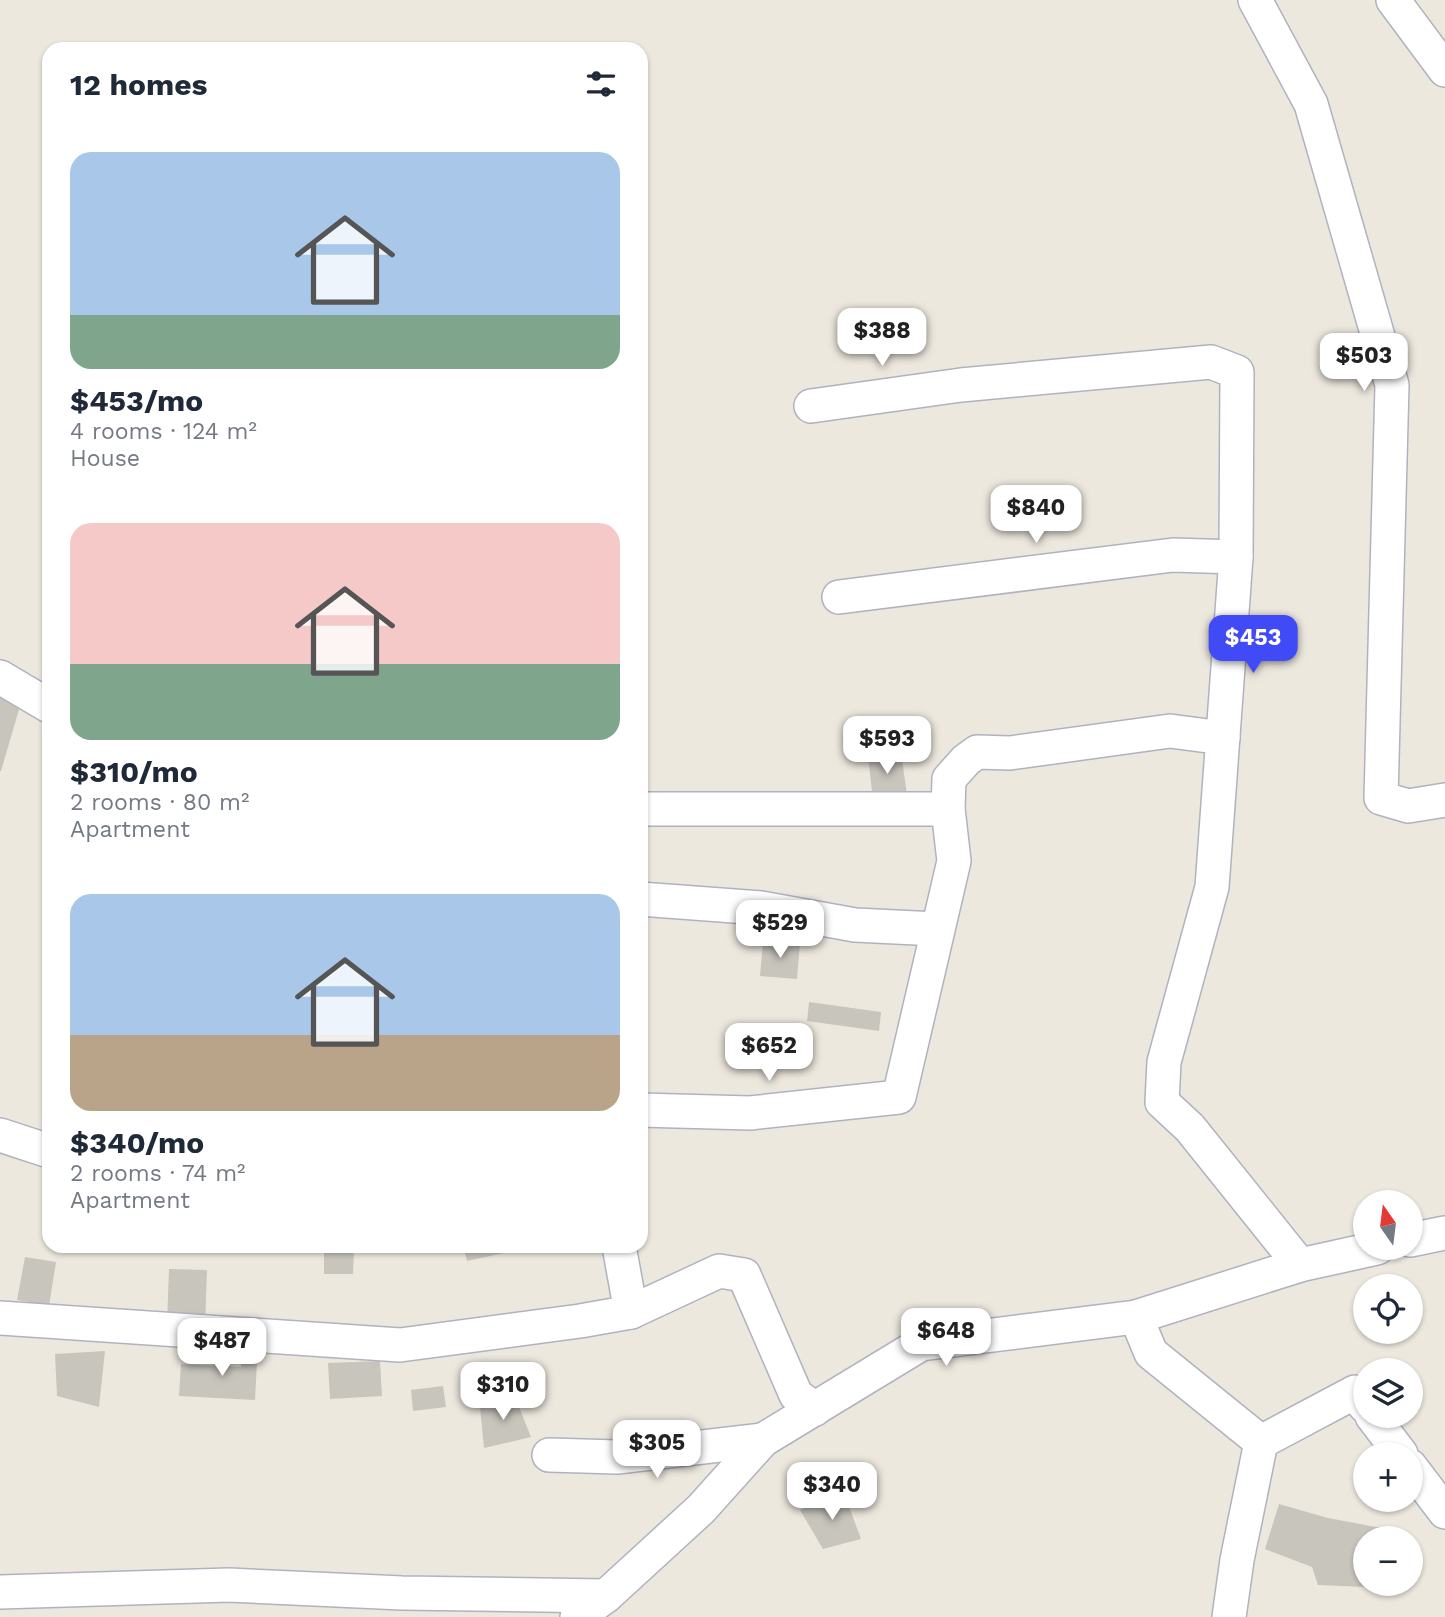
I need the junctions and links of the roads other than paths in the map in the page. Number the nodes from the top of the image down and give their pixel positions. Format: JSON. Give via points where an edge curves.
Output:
{"nodes":[{"id":1,"x":1255,"y":0,"type":"edge"},
{"id":2,"x":1393,"y":0,"type":"edge"},
{"id":3,"x":1445,"y":70,"type":"edge"},
{"id":4,"x":811,"y":406,"type":"dead end"},
{"id":5,"x":1236,"y":557,"type":"junction"},
{"id":6,"x":839,"y":597,"type":"dead end"},
{"id":7,"x":0,"y":677,"type":"edge"},
{"id":8,"x":42,"y":702,"type":"edge"},
{"id":9,"x":1223,"y":738,"type":"junction"},
{"id":10,"x":1445,"y":800,"type":"edge"},
{"id":11,"x":648,"y":808,"type":"edge"},
{"id":12,"x":948,"y":809,"type":"junction"},
{"id":13,"x":648,"y":900,"type":"edge"},
{"id":14,"x":937,"y":929,"type":"junction"},
{"id":15,"x":648,"y":1110,"type":"edge"},
{"id":16,"x":0,"y":1135,"type":"edge"},
{"id":17,"x":42,"y":1149,"type":"edge"},
{"id":18,"x":1445,"y":1233,"type":"edge"},
{"id":19,"x":1423,"y":1237,"type":"edge"},
{"id":20,"x":619,"y":1253,"type":"edge"},
{"id":21,"x":1353,"y":1253,"type":"edge"},
{"id":22,"x":1300,"y":1265,"type":"junction"},
{"id":23,"x":631,"y":1312,"type":"junction"},
{"id":24,"x":1136,"y":1317,"type":"junction"},
{"id":25,"x":0,"y":1318,"type":"edge"},
{"id":26,"x":1353,"y":1393,"type":"edge"},
{"id":27,"x":815,"y":1409,"type":"junction"},
{"id":28,"x":1381,"y":1428,"type":"edge"},
{"id":29,"x":764,"y":1440,"type":"junction"},
{"id":30,"x":1261,"y":1442,"type":"junction"},
{"id":31,"x":1392,"y":1442,"type":"edge"},
{"id":32,"x":549,"y":1455,"type":"dead end"},
{"id":33,"x":1423,"y":1483,"type":"edge"},
{"id":34,"x":1445,"y":1512,"type":"edge"},
{"id":35,"x":0,"y":1592,"type":"edge"},
{"id":36,"x":607,"y":1596,"type":"junction"},
{"id":37,"x":577,"y":1617,"type":"edge"},
{"id":38,"x":1229,"y":1617,"type":"edge"}],
"edges":[{"from":1,"to":10,"type":"street","via":[[1311,104],[1392,385],[1381,798],[1408,806]]},
{"from":2,"to":3,"type":"street"},
{"from":4,"to":5,"type":"street","via":[[961,385],[1211,362],[1237,372]]},
{"from":5,"to":6,"type":"street","via":[[1172,555]]},
{"from":5,"to":9,"type":"street"},
{"from":7,"to":8,"type":"street"},
{"from":9,"to":12,"type":"street","via":[[1170,731],[1010,753],[977,752],[949,779]]},
{"from":9,"to":22,"type":"street","via":[[1212,887],[1164,1062],[1163,1102],[1190,1128]]},
{"from":11,"to":12,"type":"street"},
{"from":12,"to":14,"type":"street","via":[[954,860]]},
{"from":13,"to":14,"type":"street","via":[[761,908],[855,925]]},
{"from":14,"to":15,"type":"street","via":[[899,1097],[750,1112]]},
{"from":16,"to":17,"type":"street"},
{"from":18,"to":19,"type":"street"},
{"from":20,"to":23,"type":"street"},
{"from":21,"to":22,"type":"street"},
{"from":22,"to":24,"type":"street"},
{"from":23,"to":25,"type":"street","via":[[400,1345]]},
{"from":23,"to":27,"type":"street","via":[[719,1271],[744,1275],[796,1395]]},
{"from":24,"to":27,"type":"street","via":[[922,1344]]},
{"from":24,"to":30,"type":"street","via":[[1151,1353]]},
{"from":26,"to":30,"type":"street"},
{"from":27,"to":29,"type":"street"},
{"from":28,"to":31,"type":"street"},
{"from":29,"to":32,"type":"street","via":[[617,1457]]},
{"from":29,"to":36,"type":"street","via":[[701,1509]]},
{"from":30,"to":38,"type":"street"},
{"from":33,"to":34,"type":"street"},
{"from":35,"to":36,"type":"street","via":[[229,1585]]},
{"from":36,"to":37,"type":"street"}]}
